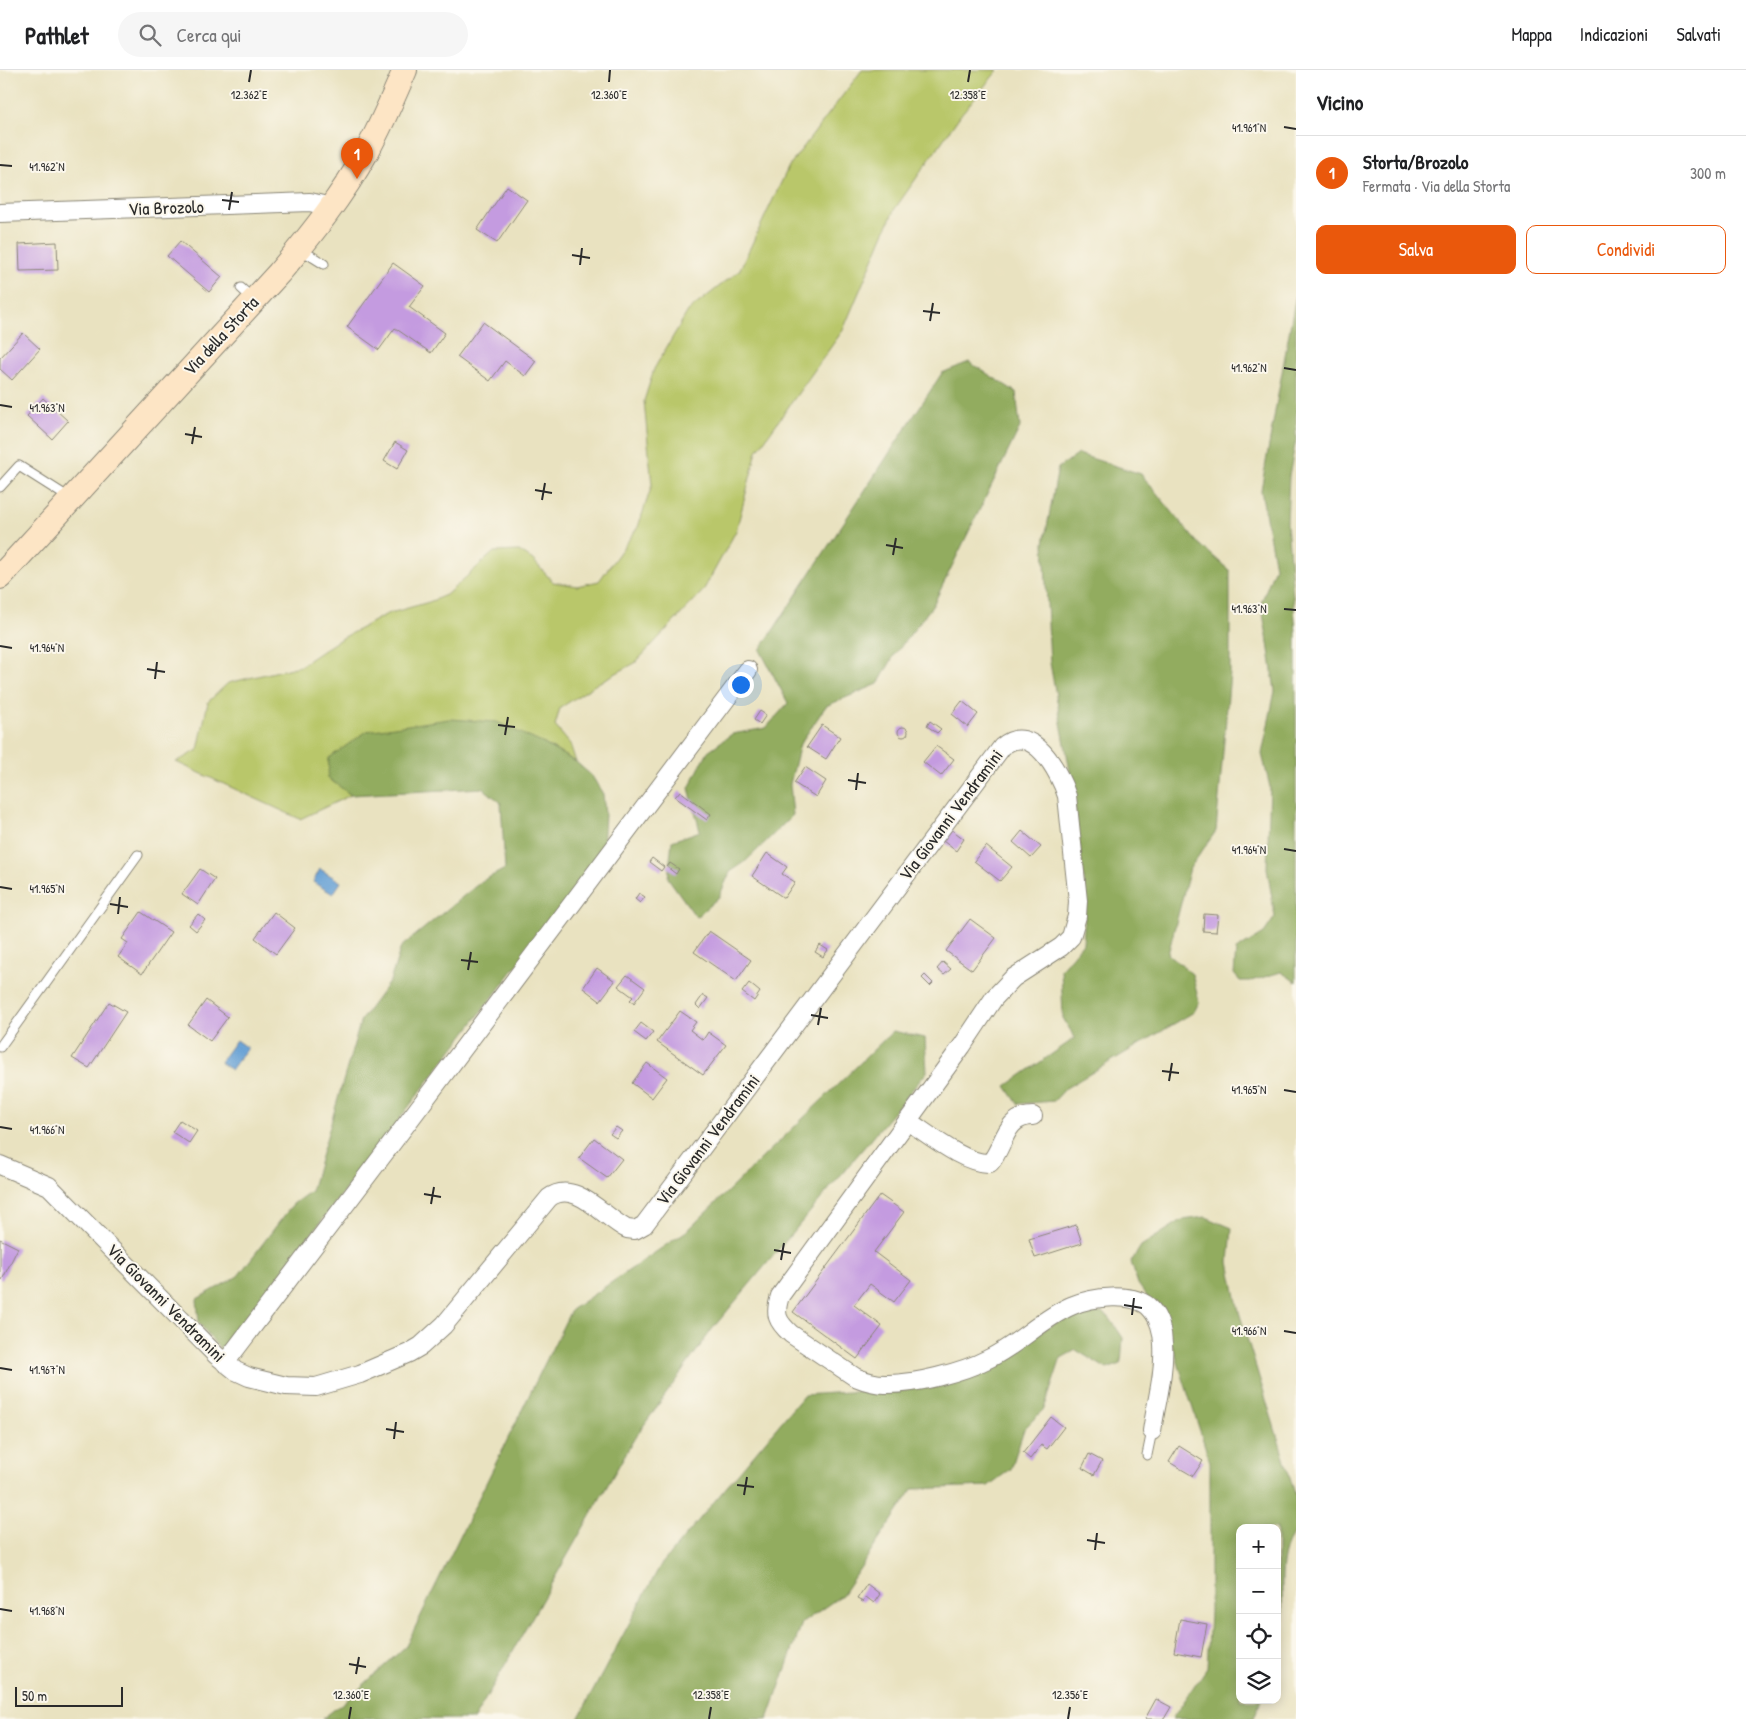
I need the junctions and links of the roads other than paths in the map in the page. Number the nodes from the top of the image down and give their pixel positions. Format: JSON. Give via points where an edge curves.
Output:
{"nodes":[{"id":1,"x":405,"y":70,"type":"edge"},
{"id":2,"x":331,"y":207,"type":"junction"},
{"id":3,"x":0,"y":213,"type":"edge"},
{"id":4,"x":300,"y":249,"type":"junction"},
{"id":5,"x":324,"y":264,"type":"dead end"},
{"id":6,"x":0,"y":486,"type":"edge"},
{"id":7,"x":72,"y":499,"type":"junction"},
{"id":8,"x":0,"y":577,"type":"edge"},
{"id":9,"x":748,"y":670,"type":"dead end"},
{"id":10,"x":138,"y":855,"type":"dead end"},
{"id":11,"x":0,"y":1047,"type":"edge"},
{"id":12,"x":1033,"y":1116,"type":"dead end"},
{"id":13,"x":908,"y":1121,"type":"junction"},
{"id":14,"x":0,"y":1165,"type":"edge"},
{"id":15,"x":225,"y":1363,"type":"junction"},
{"id":16,"x":1152,"y":1431,"type":"joint"},
{"id":17,"x":1147,"y":1455,"type":"dead end"}],
"edges":[{"from":1,"to":2,"type":"main road","name":"Via della Storta","via":[[366,153]]},
{"from":2,"to":3,"type":"street","name":"Via Brozolo","via":[[310,202]]},
{"from":2,"to":4,"type":"main road","name":"Via della Storta"},
{"from":4,"to":5,"type":"lane"},
{"from":4,"to":7,"type":"main road","name":"Via della Storta","via":[[248,294]]},
{"from":6,"to":7,"type":"lane","via":[[19,466]]},
{"from":7,"to":8,"type":"main road","name":"Via della Storta"},
{"from":9,"to":15,"type":"street"},
{"from":10,"to":11,"type":"lane"},
{"from":12,"to":13,"type":"street","via":[[1017,1120],[1007,1130],[995,1157],[990,1163],[981,1164],[967,1159]]},
{"from":13,"to":15,"type":"street","name":"Via Giovanni Vendramini","via":[[994,998],[1013,978],[1065,944],[1075,927],[1077,893],[1067,796],[1050,760],[1026,741],[1014,740],[1002,747],[644,1225],[635,1230],[627,1229],[580,1196],[556,1193],[444,1325],[409,1353],[360,1374],[316,1387],[271,1383],[236,1371]]},
{"from":13,"to":16,"type":"street","name":"Via Giovanni Vendramini","via":[[780,1296],[776,1307],[782,1326],[855,1377],[895,1384],[961,1370],[981,1362],[1072,1305],[1104,1298],[1137,1300],[1155,1314],[1163,1337],[1163,1361]]},
{"from":14,"to":15,"type":"street","name":"Via Giovanni Vendramini","via":[[49,1186]]},
{"from":16,"to":17,"type":"lane"}]}
